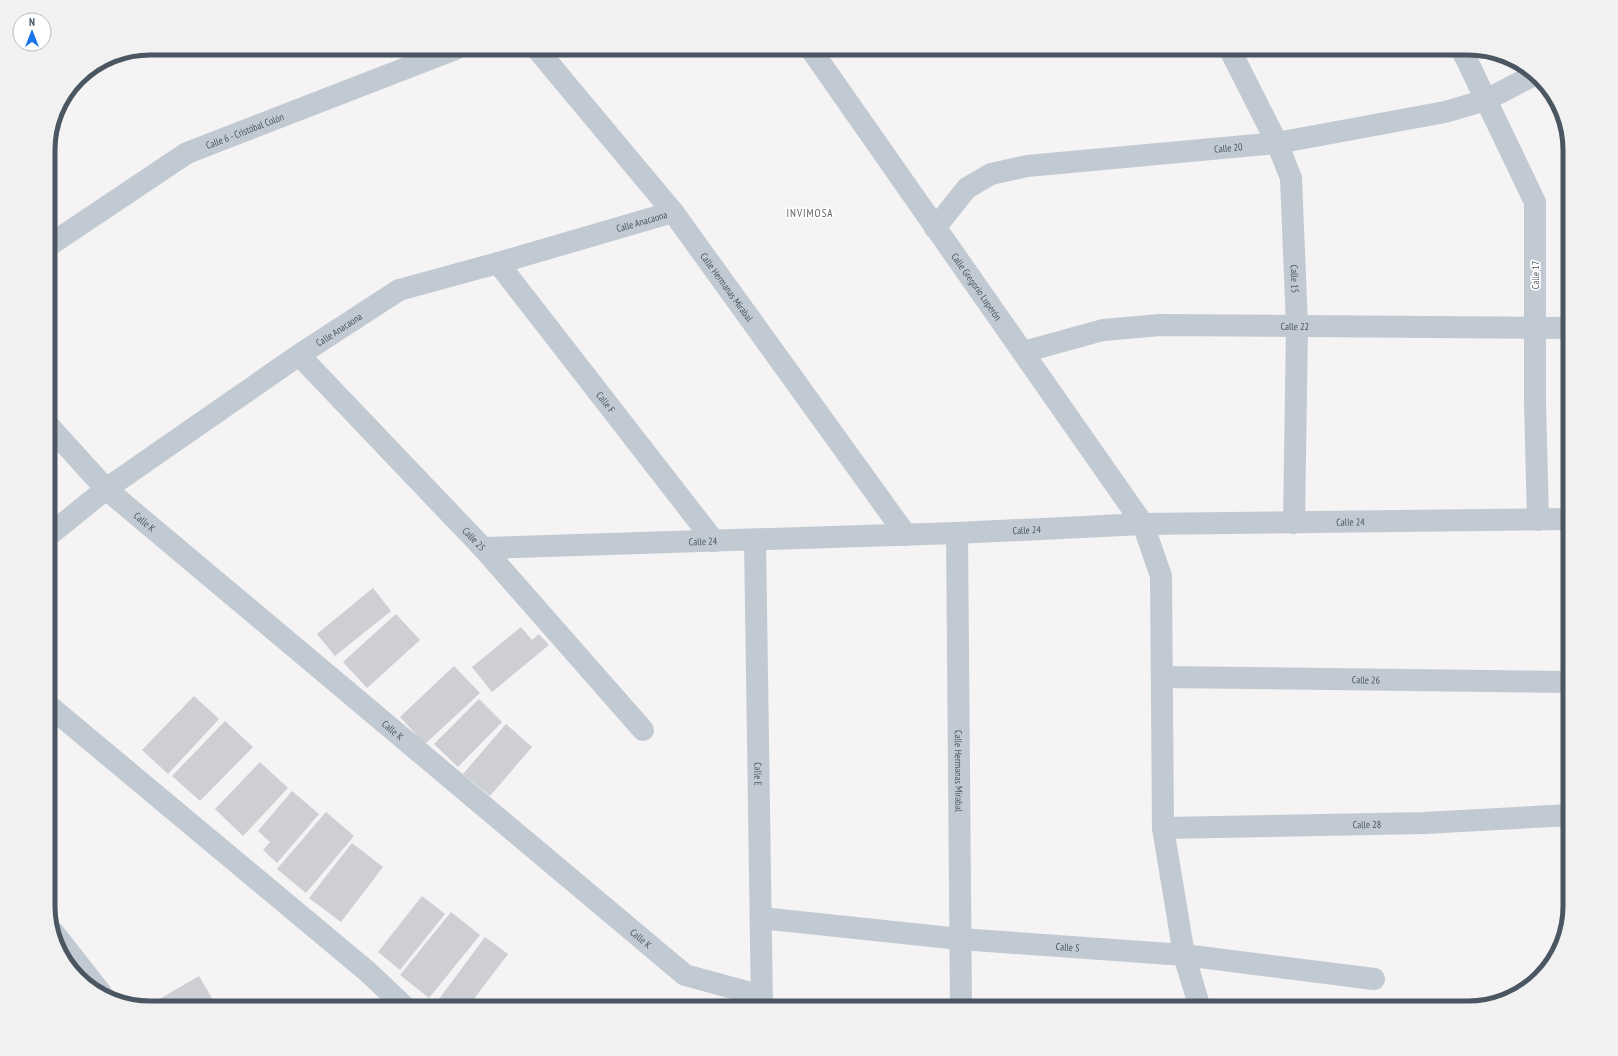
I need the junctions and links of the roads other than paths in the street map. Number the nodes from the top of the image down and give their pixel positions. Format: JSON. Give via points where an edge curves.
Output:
{"nodes":[{"id":1,"x":440,"y":55,"type":"edge"},
{"id":2,"x":542,"y":55,"type":"edge"},
{"id":3,"x":819,"y":55,"type":"edge"},
{"id":4,"x":1233,"y":55,"type":"edge"},
{"id":5,"x":1464,"y":55,"type":"edge"},
{"id":6,"x":1529,"y":77,"type":"edge"},
{"id":7,"x":1486,"y":100,"type":"junction"},
{"id":8,"x":1277,"y":143,"type":"junction"},
{"id":9,"x":673,"y":212,"type":"junction"},
{"id":10,"x":935,"y":228,"type":"junction"},
{"id":11,"x":55,"y":241,"type":"edge"},
{"id":12,"x":498,"y":264,"type":"junction"},
{"id":13,"x":1297,"y":326,"type":"junction"},
{"id":14,"x":1535,"y":327,"type":"junction"},
{"id":15,"x":1563,"y":328,"type":"edge"},
{"id":16,"x":1023,"y":352,"type":"junction"},
{"id":17,"x":299,"y":355,"type":"junction"},
{"id":18,"x":55,"y":432,"type":"edge"},
{"id":19,"x":106,"y":489,"type":"junction"},
{"id":20,"x":1563,"y":519,"type":"edge"},
{"id":21,"x":1538,"y":520,"type":"junction"},
{"id":22,"x":1294,"y":523,"type":"junction"},
{"id":23,"x":1143,"y":524,"type":"junction"},
{"id":24,"x":55,"y":530,"type":"edge"},
{"id":25,"x":957,"y":533,"type":"junction"},
{"id":26,"x":906,"y":535,"type":"junction"},
{"id":27,"x":756,"y":540,"type":"junction"},
{"id":28,"x":714,"y":541,"type":"junction"},
{"id":29,"x":483,"y":548,"type":"junction"},
{"id":30,"x":1162,"y":677,"type":"junction"},
{"id":31,"x":1563,"y":682,"type":"edge"},
{"id":32,"x":55,"y":711,"type":"edge"},
{"id":33,"x":643,"y":730,"type":"dead end"},
{"id":34,"x":1563,"y":815,"type":"edge"},
{"id":35,"x":1163,"y":828,"type":"junction"},
{"id":36,"x":760,"y":918,"type":"junction"},
{"id":37,"x":960,"y":939,"type":"junction"},
{"id":38,"x":63,"y":945,"type":"edge"},
{"id":39,"x":1184,"y":955,"type":"junction"},
{"id":40,"x":1374,"y":979,"type":"dead end"},
{"id":41,"x":90,"y":980,"type":"edge"},
{"id":42,"x":398,"y":1001,"type":"edge"},
{"id":43,"x":759,"y":1001,"type":"edge"},
{"id":44,"x":762,"y":1001,"type":"edge"},
{"id":45,"x":961,"y":1001,"type":"edge"},
{"id":46,"x":1198,"y":1001,"type":"edge"}],
"edges":[{"from":1,"to":11,"type":"street","name":"Calle 6 - Cristóbal Colón","via":[[187,153]]},
{"from":2,"to":9,"type":"street","name":"Calle Hermanas Mirabal"},
{"from":3,"to":10,"type":"street","name":"Calle Gregorio Luperón"},
{"from":4,"to":8,"type":"street","name":"Calle 15"},
{"from":5,"to":7,"type":"street","name":"Calle 17"},
{"from":6,"to":7,"type":"street","name":"Calle 20"},
{"from":7,"to":8,"type":"street","name":"Calle 20","via":[[1445,112]]},
{"from":7,"to":14,"type":"street","name":"Calle 17","via":[[1535,202]]},
{"from":8,"to":10,"type":"street","name":"Calle 20","via":[[1027,166],[991,174],[967,188]]},
{"from":8,"to":13,"type":"street","name":"Calle 15","via":[[1291,178]]},
{"from":9,"to":12,"type":"street","name":"Calle Anacaona"},
{"from":9,"to":26,"type":"street","name":"Calle Hermanas Mirabal"},
{"from":10,"to":16,"type":"street","name":"Calle Gregorio Luperón"},
{"from":12,"to":17,"type":"street","name":"Calle Anacaona","via":[[399,290]]},
{"from":12,"to":28,"type":"street","name":"Calle F"},
{"from":13,"to":14,"type":"street","name":"Calle 22"},
{"from":13,"to":16,"type":"street","name":"Calle 22","via":[[1160,325],[1102,330]]},
{"from":13,"to":22,"type":"street","name":"Calle 15"},
{"from":14,"to":15,"type":"street","name":"Calle 22"},
{"from":14,"to":21,"type":"street","name":"Calle 17"},
{"from":16,"to":23,"type":"street","name":"Calle Gregorio Luperón"},
{"from":17,"to":19,"type":"street","name":"Calle Anacaona"},
{"from":17,"to":29,"type":"street","name":"Calle 25"},
{"from":18,"to":19,"type":"street","name":"Calle K"},
{"from":19,"to":24,"type":"street","name":"Calle Anacaona"},
{"from":19,"to":43,"type":"street","name":"Calle K","via":[[685,975]]},
{"from":20,"to":21,"type":"street","name":"Calle 24"},
{"from":21,"to":22,"type":"street","name":"Calle 24"},
{"from":22,"to":23,"type":"street","name":"Calle 24"},
{"from":23,"to":25,"type":"street","name":"Calle 24"},
{"from":23,"to":30,"type":"street","name":"Calle Gregorio Luperón","via":[[1161,576]]},
{"from":25,"to":26,"type":"street","name":"Calle 24"},
{"from":25,"to":37,"type":"street","name":"Calle Hermanas Mirabal"},
{"from":26,"to":27,"type":"street","name":"Calle 24"},
{"from":27,"to":28,"type":"street","name":"Calle 24"},
{"from":27,"to":36,"type":"street","name":"Calle E"},
{"from":28,"to":29,"type":"street","name":"Calle 24"},
{"from":29,"to":33,"type":"street","name":"Calle 25"},
{"from":30,"to":31,"type":"street","name":"Calle 26"},
{"from":30,"to":35,"type":"street","name":"Calle Gregorio Luperón"},
{"from":32,"to":42,"type":"street","via":[[362,967]]},
{"from":34,"to":35,"type":"street","name":"Calle 28","via":[[1424,823]]},
{"from":35,"to":39,"type":"street","name":"Calle Gregorio Luperón"},
{"from":36,"to":37,"type":"street","name":"Calle S"},
{"from":36,"to":44,"type":"street","name":"Calle E"},
{"from":37,"to":39,"type":"street","name":"Calle S"},
{"from":37,"to":45,"type":"street","name":"Calle Hermanas Mirabal"},
{"from":38,"to":41,"type":"street"},
{"from":39,"to":40,"type":"street","name":"Calle S"},
{"from":39,"to":46,"type":"street","name":"Calle Gregorio Luperón"}]}
